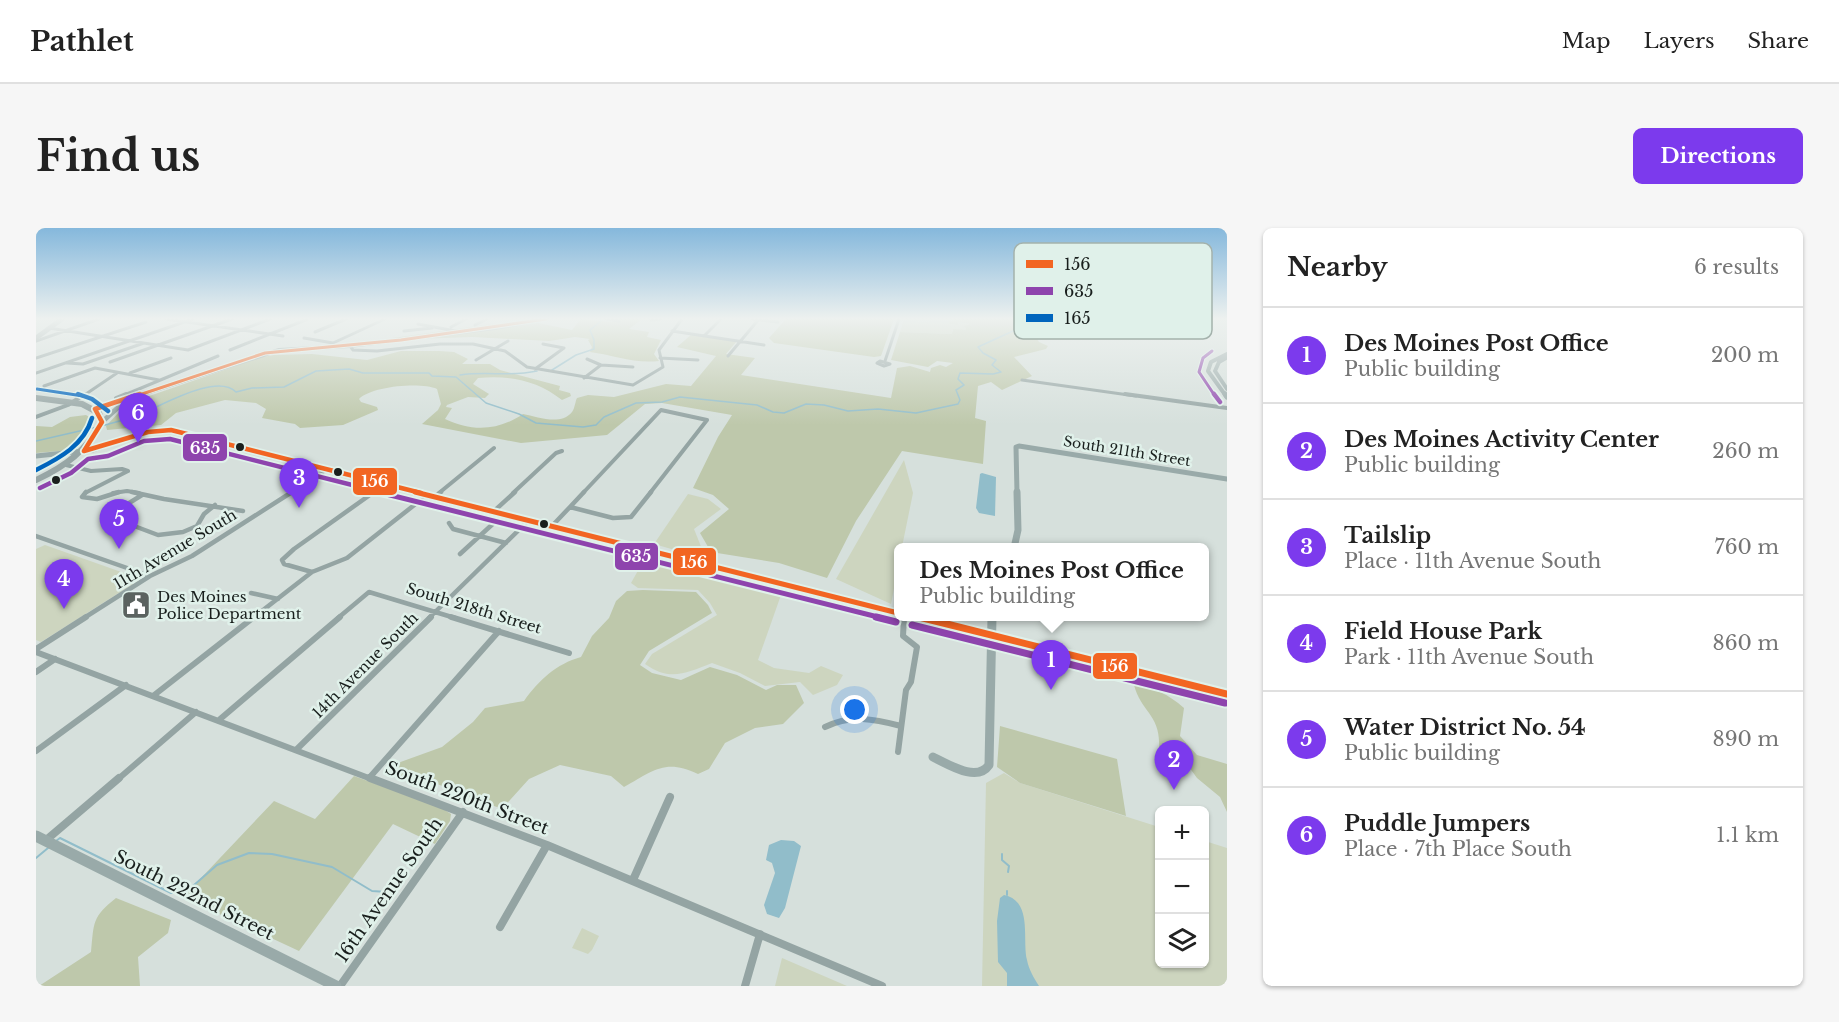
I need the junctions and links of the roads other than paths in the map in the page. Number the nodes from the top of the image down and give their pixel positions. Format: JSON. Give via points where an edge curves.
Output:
{"nodes":[{"id":1,"x":90,"y":354,"type":"edge"},
{"id":2,"x":111,"y":354,"type":"edge"},
{"id":3,"x":132,"y":354,"type":"edge"},
{"id":4,"x":264,"y":354,"type":"edge"},
{"id":5,"x":486,"y":354,"type":"edge"},
{"id":6,"x":511,"y":354,"type":"edge"},
{"id":7,"x":555,"y":354,"type":"edge"},
{"id":8,"x":660,"y":354,"type":"edge"},
{"id":9,"x":887,"y":354,"type":"edge"},
{"id":10,"x":218,"y":356,"type":"dead end"},
{"id":11,"x":1227,"y":356,"type":"edge"},
{"id":12,"x":171,"y":358,"type":"dead end"},
{"id":13,"x":660,"y":358,"type":"junction"},
{"id":14,"x":587,"y":359,"type":"dead end"},
{"id":15,"x":476,"y":360,"type":"dead end"},
{"id":16,"x":698,"y":360,"type":"dead end"},
{"id":17,"x":110,"y":362,"type":"dead end"},
{"id":18,"x":885,"y":362,"type":"dead end"},
{"id":19,"x":65,"y":363,"type":"junction"},
{"id":20,"x":601,"y":365,"type":"junction"},
{"id":21,"x":95,"y":368,"type":"joint"},
{"id":22,"x":633,"y":368,"type":"dead end"},
{"id":23,"x":535,"y":369,"type":"junction"},
{"id":24,"x":36,"y":373,"type":"edge"},
{"id":25,"x":117,"y":373,"type":"junction"},
{"id":26,"x":129,"y":373,"type":"junction"},
{"id":27,"x":584,"y":378,"type":"junction"},
{"id":28,"x":159,"y":380,"type":"junction"},
{"id":29,"x":1022,"y":380,"type":"dead end"},
{"id":30,"x":44,"y":386,"type":"dead end"},
{"id":31,"x":1226,"y":388,"type":"edge"},
{"id":32,"x":149,"y":392,"type":"junction"},
{"id":33,"x":1227,"y":397,"type":"edge"},
{"id":34,"x":36,"y":398,"type":"edge"},
{"id":35,"x":116,"y":398,"type":"dead end"},
{"id":36,"x":71,"y":403,"type":"junction"},
{"id":37,"x":1227,"y":408,"type":"edge"},
{"id":38,"x":95,"y":409,"type":"junction"},
{"id":39,"x":36,"y":417,"type":"edge"},
{"id":40,"x":100,"y":422,"type":"junction"},
{"id":41,"x":494,"y":448,"type":"dead end"},
{"id":42,"x":84,"y":451,"type":"junction"},
{"id":43,"x":562,"y":451,"type":"dead end"},
{"id":44,"x":36,"y":456,"type":"edge"},
{"id":45,"x":66,"y":465,"type":"junction"},
{"id":46,"x":327,"y":470,"type":"junction"},
{"id":47,"x":1227,"y":479,"type":"edge"},
{"id":48,"x":36,"y":480,"type":"edge"},
{"id":49,"x":385,"y":484,"type":"junction"},
{"id":50,"x":142,"y":495,"type":"junction"},
{"id":51,"x":431,"y":496,"type":"junction"},
{"id":52,"x":215,"y":505,"type":"junction"},
{"id":53,"x":569,"y":507,"type":"junction"},
{"id":54,"x":243,"y":511,"type":"dead end"},
{"id":55,"x":493,"y":512,"type":"junction"},
{"id":56,"x":496,"y":521,"type":"dead end"},
{"id":57,"x":528,"y":521,"type":"junction"},
{"id":58,"x":449,"y":524,"type":"dead end"},
{"id":59,"x":551,"y":527,"type":"junction"},
{"id":60,"x":36,"y":536,"type":"edge"},
{"id":61,"x":480,"y":536,"type":"junction"},
{"id":62,"x":506,"y":543,"type":"junction"},
{"id":63,"x":1015,"y":543,"type":"edge"},
{"id":64,"x":460,"y":554,"type":"dead end"},
{"id":65,"x":312,"y":572,"type":"junction"},
{"id":66,"x":150,"y":576,"type":"junction"},
{"id":67,"x":251,"y":593,"type":"dead end"},
{"id":68,"x":278,"y":599,"type":"junction"},
{"id":69,"x":436,"y":612,"type":"junction"},
{"id":70,"x":894,"y":612,"type":"edge"},
{"id":71,"x":904,"y":621,"type":"edge"},
{"id":72,"x":934,"y":621,"type":"edge"},
{"id":73,"x":992,"y":621,"type":"edge"},
{"id":74,"x":499,"y":631,"type":"junction"},
{"id":75,"x":992,"y":636,"type":"junction"},
{"id":76,"x":36,"y":650,"type":"edge"},
{"id":77,"x":569,"y":653,"type":"dead end"},
{"id":78,"x":55,"y":659,"type":"junction"},
{"id":79,"x":36,"y":672,"type":"edge"},
{"id":80,"x":126,"y":685,"type":"junction"},
{"id":81,"x":1227,"y":694,"type":"edge"},
{"id":82,"x":153,"y":696,"type":"junction"},
{"id":83,"x":196,"y":712,"type":"junction"},
{"id":84,"x":219,"y":720,"type":"junction"},
{"id":85,"x":901,"y":726,"type":"junction"},
{"id":86,"x":825,"y":727,"type":"dead end"},
{"id":87,"x":296,"y":750,"type":"junction"},
{"id":88,"x":36,"y":751,"type":"edge"},
{"id":89,"x":898,"y":752,"type":"dead end"},
{"id":90,"x":933,"y":757,"type":"dead end"},
{"id":91,"x":370,"y":777,"type":"junction"},
{"id":92,"x":670,"y":797,"type":"dead end"},
{"id":93,"x":463,"y":812,"type":"junction"},
{"id":94,"x":41,"y":839,"type":"edge"},
{"id":95,"x":547,"y":845,"type":"junction"},
{"id":96,"x":633,"y":880,"type":"junction"},
{"id":97,"x":500,"y":927,"type":"dead end"},
{"id":98,"x":760,"y":934,"type":"junction"},
{"id":99,"x":338,"y":986,"type":"edge"},
{"id":100,"x":745,"y":986,"type":"edge"},
{"id":101,"x":882,"y":986,"type":"edge"}],
"edges":[{"from":1,"to":19,"type":"street"},
{"from":2,"to":19,"type":"street","via":[[83,364]]},
{"from":3,"to":17,"type":"street"},
{"from":4,"to":32,"type":"main road"},
{"from":5,"to":15,"type":"street"},
{"from":6,"to":23,"type":"street","via":[[521,365]]},
{"from":7,"to":23,"type":"street"},
{"from":8,"to":13,"type":"street"},
{"from":9,"to":18,"type":"street"},
{"from":10,"to":28,"type":"street"},
{"from":11,"to":31,"type":"main road","via":[[1215,367]]},
{"from":11,"to":33,"type":"main road","via":[[1211,362],[1208,371]]},
{"from":12,"to":26,"type":"street"},
{"from":13,"to":16,"type":"street"},
{"from":13,"to":27,"type":"street","via":[[660,369],[629,385]]},
{"from":14,"to":20,"type":"street"},
{"from":19,"to":24,"type":"street"},
{"from":20,"to":22,"type":"street"},
{"from":20,"to":27,"type":"street"},
{"from":21,"to":25,"type":"street"},
{"from":21,"to":30,"type":"street"},
{"from":23,"to":27,"type":"street"},
{"from":25,"to":26,"type":"street"},
{"from":25,"to":36,"type":"street"},
{"from":26,"to":28,"type":"street"},
{"from":28,"to":35,"type":"street"},
{"from":29,"to":37,"type":"street"},
{"from":32,"to":38,"type":"main road"},
{"from":32,"to":40,"type":"main road","via":[[125,402]]},
{"from":34,"to":36,"type":"main road"},
{"from":36,"to":38,"type":"main road"},
{"from":36,"to":39,"type":"street"},
{"from":38,"to":40,"type":"main road"},
{"from":40,"to":42,"type":"main road"},
{"from":41,"to":51,"type":"street"},
{"from":42,"to":44,"type":"main road"},
{"from":42,"to":45,"type":"main road"},
{"from":42,"to":46,"type":"main road","via":[[138,434],[177,431]]},
{"from":43,"to":55,"type":"street"},
{"from":45,"to":48,"type":"main road"},
{"from":45,"to":50,"type":"street","via":[[91,471],[128,470],[86,491],[84,498],[124,491]]},
{"from":46,"to":49,"type":"main road"},
{"from":46,"to":66,"type":"street","name":"11th Avenue South","via":[[192,556]]},
{"from":47,"to":63,"type":"main road","name":"South 211th Street","via":[[1016,447]]},
{"from":49,"to":51,"type":"main road"},
{"from":49,"to":65,"type":"street","via":[[282,560]]},
{"from":50,"to":52,"type":"street"},
{"from":50,"to":52,"type":"street","via":[[118,510],[113,518],[152,534],[170,535],[197,526]]},
{"from":51,"to":55,"type":"main road"},
{"from":51,"to":65,"type":"street","via":[[347,558]]},
{"from":52,"to":54,"type":"street"},
{"from":53,"to":53,"type":"street","via":[[661,410],[707,420],[633,514],[613,518]]},
{"from":53,"to":59,"type":"street"},
{"from":55,"to":57,"type":"main road"},
{"from":56,"to":61,"type":"street"},
{"from":57,"to":59,"type":"main road"},
{"from":57,"to":62,"type":"street","name":"14th Avenue South"},
{"from":58,"to":61,"type":"street","via":[[453,529]]},
{"from":59,"to":70,"type":"main road"},
{"from":60,"to":66,"type":"street"},
{"from":61,"to":62,"type":"street"},
{"from":61,"to":64,"type":"street"},
{"from":62,"to":69,"type":"street","name":"14th Avenue South"},
{"from":65,"to":68,"type":"street"},
{"from":66,"to":76,"type":"street","name":"11th Avenue South"},
{"from":67,"to":68,"type":"street"},
{"from":68,"to":82,"type":"street"},
{"from":69,"to":74,"type":"street","name":"South 218th Street"},
{"from":69,"to":84,"type":"street","name":"South 218th Street","via":[[369,592]]},
{"from":69,"to":87,"type":"street","name":"14th Avenue South"},
{"from":71,"to":85,"type":"street","via":[[903,636],[917,647]]},
{"from":72,"to":75,"type":"main road"},
{"from":73,"to":75,"type":"main road"},
{"from":74,"to":77,"type":"street","name":"South 218th Street"},
{"from":74,"to":91,"type":"street"},
{"from":75,"to":81,"type":"main road"},
{"from":75,"to":90,"type":"main road","via":[[989,765],[980,773]]},
{"from":76,"to":78,"type":"street","name":"South 220th Street"},
{"from":78,"to":79,"type":"street"},
{"from":78,"to":80,"type":"street","name":"South 220th Street"},
{"from":80,"to":82,"type":"street","name":"South 220th Street"},
{"from":80,"to":88,"type":"street"},
{"from":82,"to":83,"type":"street","name":"South 220th Street"},
{"from":83,"to":84,"type":"street","name":"South 220th Street"},
{"from":83,"to":94,"type":"street"},
{"from":84,"to":87,"type":"street","name":"South 220th Street"},
{"from":85,"to":86,"type":"street","via":[[868,718],[841,718]]},
{"from":85,"to":89,"type":"street"},
{"from":87,"to":91,"type":"street","name":"South 220th Street"},
{"from":91,"to":93,"type":"street","name":"South 220th Street"},
{"from":92,"to":96,"type":"street"},
{"from":93,"to":95,"type":"street","name":"South 220th Street"},
{"from":93,"to":99,"type":"street","name":"16th Avenue South"},
{"from":94,"to":99,"type":"main road","name":"South 222nd Street"},
{"from":95,"to":96,"type":"street","name":"South 220th Street"},
{"from":95,"to":97,"type":"street"},
{"from":96,"to":98,"type":"street","name":"South 220th Street"},
{"from":98,"to":100,"type":"street"},
{"from":98,"to":101,"type":"street","name":"South 220th Street"}]}
